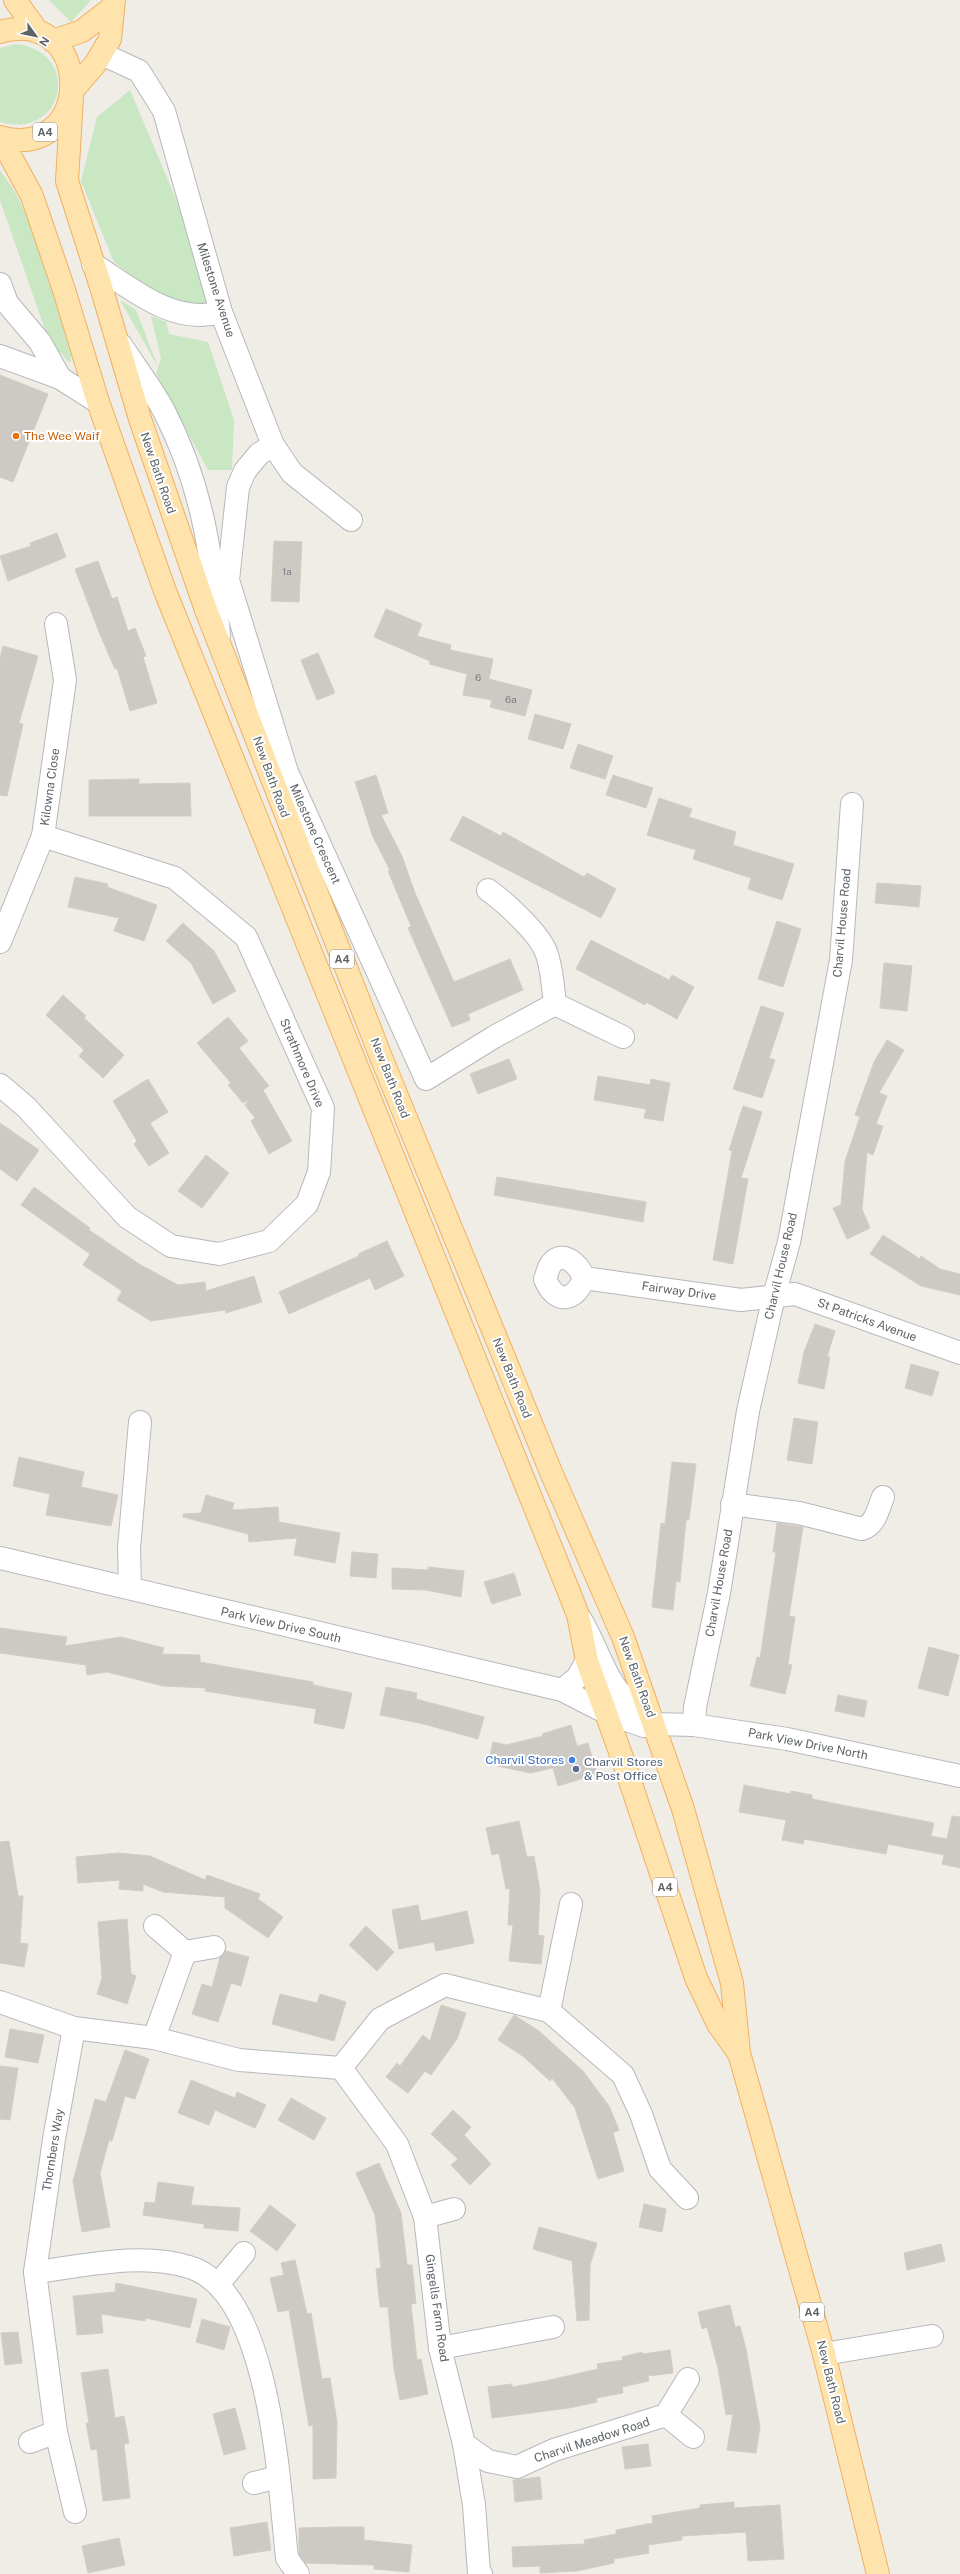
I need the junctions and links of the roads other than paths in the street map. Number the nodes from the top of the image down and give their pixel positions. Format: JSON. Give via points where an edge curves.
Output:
{"nodes":[{"id":1,"x":15,"y":0,"type":"edge"},
{"id":2,"x":114,"y":3,"type":"edge"},
{"id":3,"x":0,"y":32,"type":"edge"},
{"id":4,"x":45,"y":37,"type":"junction"},
{"id":5,"x":102,"y":54,"type":"junction"},
{"id":6,"x":72,"y":93,"type":"junction"},
{"id":7,"x":0,"y":137,"type":"edge"},
{"id":8,"x":93,"y":264,"type":"junction"},
{"id":9,"x":2,"y":295,"type":"edge"},
{"id":10,"x":221,"y":312,"type":"junction"},
{"id":11,"x":114,"y":335,"type":"junction"},
{"id":12,"x":0,"y":356,"type":"edge"},
{"id":13,"x":60,"y":378,"type":"junction"},
{"id":14,"x":98,"y":402,"type":"junction"},
{"id":15,"x":273,"y":446,"type":"junction"},
{"id":16,"x":351,"y":520,"type":"dead end"},
{"id":17,"x":56,"y":624,"type":"dead end"},
{"id":18,"x":219,"y":643,"type":"junction"},
{"id":19,"x":852,"y":804,"type":"dead end"},
{"id":20,"x":43,"y":836,"type":"junction"},
{"id":21,"x":488,"y":890,"type":"dead end"},
{"id":22,"x":0,"y":942,"type":"edge"},
{"id":23,"x":555,"y":1004,"type":"junction"},
{"id":24,"x":623,"y":1037,"type":"dead end"},
{"id":25,"x":0,"y":1085,"type":"edge"},
{"id":26,"x":584,"y":1278,"type":"dead end"},
{"id":27,"x":774,"y":1296,"type":"junction"},
{"id":28,"x":960,"y":1353,"type":"edge"},
{"id":29,"x":140,"y":1422,"type":"dead end"},
{"id":30,"x":883,"y":1497,"type":"dead end"},
{"id":31,"x":732,"y":1504,"type":"junction"},
{"id":32,"x":0,"y":1558,"type":"edge"},
{"id":33,"x":130,"y":1588,"type":"junction"},
{"id":34,"x":578,"y":1615,"type":"junction"},
{"id":35,"x":587,"y":1661,"type":"junction"},
{"id":36,"x":562,"y":1690,"type":"junction"},
{"id":37,"x":607,"y":1713,"type":"junction"},
{"id":38,"x":654,"y":1724,"type":"junction"},
{"id":39,"x":694,"y":1725,"type":"junction"},
{"id":40,"x":960,"y":1776,"type":"edge"},
{"id":41,"x":571,"y":1904,"type":"dead end"},
{"id":42,"x":155,"y":1926,"type":"dead end"},
{"id":43,"x":214,"y":1946,"type":"dead end"},
{"id":44,"x":185,"y":1952,"type":"junction"},
{"id":45,"x":0,"y":2002,"type":"edge"},
{"id":46,"x":549,"y":2011,"type":"junction"},
{"id":47,"x":74,"y":2028,"type":"junction"},
{"id":48,"x":154,"y":2038,"type":"junction"},
{"id":49,"x":739,"y":2053,"type":"junction"},
{"id":50,"x":341,"y":2068,"type":"junction"},
{"id":51,"x":687,"y":2198,"type":"dead end"},
{"id":52,"x":454,"y":2209,"type":"dead end"},
{"id":53,"x":425,"y":2217,"type":"junction"},
{"id":54,"x":244,"y":2253,"type":"dead end"},
{"id":55,"x":35,"y":2272,"type":"junction"},
{"id":56,"x":219,"y":2283,"type":"junction"},
{"id":57,"x":553,"y":2327,"type":"dead end"},
{"id":58,"x":932,"y":2336,"type":"dead end"},
{"id":59,"x":440,"y":2348,"type":"junction"},
{"id":60,"x":824,"y":2354,"type":"junction"},
{"id":61,"x":688,"y":2379,"type":"dead end"},
{"id":62,"x":666,"y":2415,"type":"junction"},
{"id":63,"x":56,"y":2432,"type":"junction"},
{"id":64,"x":693,"y":2437,"type":"dead end"},
{"id":65,"x":30,"y":2442,"type":"dead end"},
{"id":66,"x":464,"y":2444,"type":"junction"},
{"id":67,"x":278,"y":2477,"type":"junction"},
{"id":68,"x":254,"y":2483,"type":"dead end"},
{"id":69,"x":75,"y":2512,"type":"dead end"},
{"id":70,"x":298,"y":2574,"type":"edge"},
{"id":71,"x":481,"y":2574,"type":"edge"},
{"id":72,"x":878,"y":2574,"type":"edge"}],
"edges":[{"from":1,"to":4,"type":"main road","number":"A4"},
{"from":2,"to":4,"type":"main road","via":[[82,31]]},
{"from":2,"to":5,"type":"main road","via":[[110,39]]},
{"from":3,"to":4,"type":"main road","via":[[21,29]]},
{"from":4,"to":6,"type":"main road","number":"A4","via":[[68,62],[72,75]]},
{"from":5,"to":6,"type":"main road"},
{"from":5,"to":10,"type":"street","name":"Milestone Avenue","via":[[138,71],[164,111]]},
{"from":6,"to":7,"type":"main road","number":"A4","via":[[63,117],[44,133],[24,139]]},
{"from":6,"to":8,"type":"main road","name":"New Bath Road","number":"A4","via":[[67,181]]},
{"from":7,"to":14,"type":"main road","name":"New Bath Road","number":"A4","via":[[32,196]]},
{"from":8,"to":10,"type":"street","via":[[148,301],[172,310],[206,316]]},
{"from":8,"to":11,"type":"main road","name":"New Bath Road","number":"A4"},
{"from":9,"to":13,"type":"street","via":[[40,342]]},
{"from":10,"to":15,"type":"street","name":"Milestone Avenue"},
{"from":11,"to":18,"type":"main road","name":"New Bath Road","number":"A4","via":[[164,490]]},
{"from":11,"to":18,"type":"street","via":[[163,410],[196,485],[210,555]]},
{"from":12,"to":13,"type":"street"},
{"from":13,"to":14,"type":"street"},
{"from":14,"to":34,"type":"main road","name":"New Bath Road","number":"A4","via":[[165,591]]},
{"from":15,"to":16,"type":"street","name":"Milestone Avenue","via":[[292,473]]},
{"from":15,"to":23,"type":"street","name":"Milestone Crescent","via":[[259,454],[245,471],[238,487],[228,580],[287,772],[426,1079],[494,1037]]},
{"from":17,"to":20,"type":"street","name":"Kilowna Close","via":[[65,680]]},
{"from":18,"to":38,"type":"main road","name":"New Bath Road","number":"A4","via":[[381,1057],[551,1472],[623,1637]]},
{"from":19,"to":27,"type":"street","name":"Charvil House Road","via":[[841,960],[789,1242]]},
{"from":20,"to":22,"type":"street","name":"Kilowna Close"},
{"from":20,"to":25,"type":"street","name":"Strathmore Drive","via":[[175,878],[246,937],[323,1108],[319,1172],[307,1204],[269,1241],[219,1254],[171,1246],[128,1217],[26,1107]]},
{"from":21,"to":23,"type":"street","via":[[523,920],[546,952]]},
{"from":23,"to":24,"type":"street"},
{"from":26,"to":27,"type":"street","name":"Fairway Drive","via":[[741,1300]]},
{"from":27,"to":28,"type":"street","name":"St Patricks Avenue","via":[[795,1294]]},
{"from":27,"to":31,"type":"street","name":"Charvil House Road","via":[[748,1411]]},
{"from":29,"to":33,"type":"street","via":[[129,1548]]},
{"from":30,"to":31,"type":"street","via":[[876,1517],[868,1527],[862,1528],[798,1513]]},
{"from":31,"to":39,"type":"street","name":"Charvil House Road","via":[[719,1593],[695,1707]]},
{"from":32,"to":33,"type":"street","name":"Park View Drive South"},
{"from":33,"to":36,"type":"street","name":"Park View Drive South"},
{"from":34,"to":35,"type":"main road","name":"New Bath Road","number":"A4"},
{"from":34,"to":38,"type":"street","via":[[612,1682],[633,1706]]},
{"from":35,"to":36,"type":"street","via":[[577,1678]]},
{"from":35,"to":37,"type":"main road","name":"New Bath Road","number":"A4"},
{"from":36,"to":37,"type":"street","name":"Park View Drive South"},
{"from":37,"to":38,"type":"street","name":"Park View Drive South","via":[[644,1726]]},
{"from":37,"to":49,"type":"main road","name":"New Bath Road","number":"A4","via":[[696,1978],[718,2024]]},
{"from":38,"to":39,"type":"street","name":"Park View Drive North"},
{"from":38,"to":49,"type":"main road","name":"New Bath Road","number":"A4","via":[[683,1809],[732,1983]]},
{"from":39,"to":40,"type":"street","name":"Park View Drive North","via":[[788,1739]]},
{"from":41,"to":46,"type":"street"},
{"from":42,"to":44,"type":"street"},
{"from":43,"to":44,"type":"street"},
{"from":44,"to":48,"type":"street"},
{"from":45,"to":47,"type":"street"},
{"from":46,"to":50,"type":"street","via":[[445,1985],[380,2019]]},
{"from":46,"to":51,"type":"street","via":[[623,2075],[641,2114],[660,2169]]},
{"from":47,"to":48,"type":"street"},
{"from":47,"to":55,"type":"street","name":"Thornbers Way","via":[[54,2139]]},
{"from":48,"to":50,"type":"street","via":[[239,2060]]},
{"from":49,"to":60,"type":"main road","name":"New Bath Road","number":"A4"},
{"from":50,"to":53,"type":"street","name":"Gingells Farm Road","via":[[398,2144]]},
{"from":52,"to":53,"type":"street"},
{"from":53,"to":59,"type":"street","name":"Gingells Farm Road"},
{"from":54,"to":56,"type":"street"},
{"from":55,"to":56,"type":"street","via":[[146,2259],[189,2267]]},
{"from":55,"to":63,"type":"street","name":"Thornbers Way"},
{"from":56,"to":67,"type":"street","via":[[246,2328],[270,2409]]},
{"from":57,"to":59,"type":"street"},
{"from":58,"to":60,"type":"street"},
{"from":59,"to":66,"type":"street","name":"Gingells Farm Road"},
{"from":60,"to":72,"type":"main road","name":"New Bath Road","number":"A4"},
{"from":61,"to":62,"type":"street","name":"Charvil Meadow Road"},
{"from":62,"to":64,"type":"street","name":"Charvil Meadow Road"},
{"from":62,"to":66,"type":"street","name":"Charvil Meadow Road","via":[[554,2450],[516,2467],[488,2461]]},
{"from":63,"to":65,"type":"street"},
{"from":63,"to":69,"type":"street","name":"Thornbers Way"},
{"from":66,"to":71,"type":"street","via":[[474,2505]]},
{"from":67,"to":68,"type":"street"},
{"from":67,"to":70,"type":"street","via":[[287,2558]]}]}
